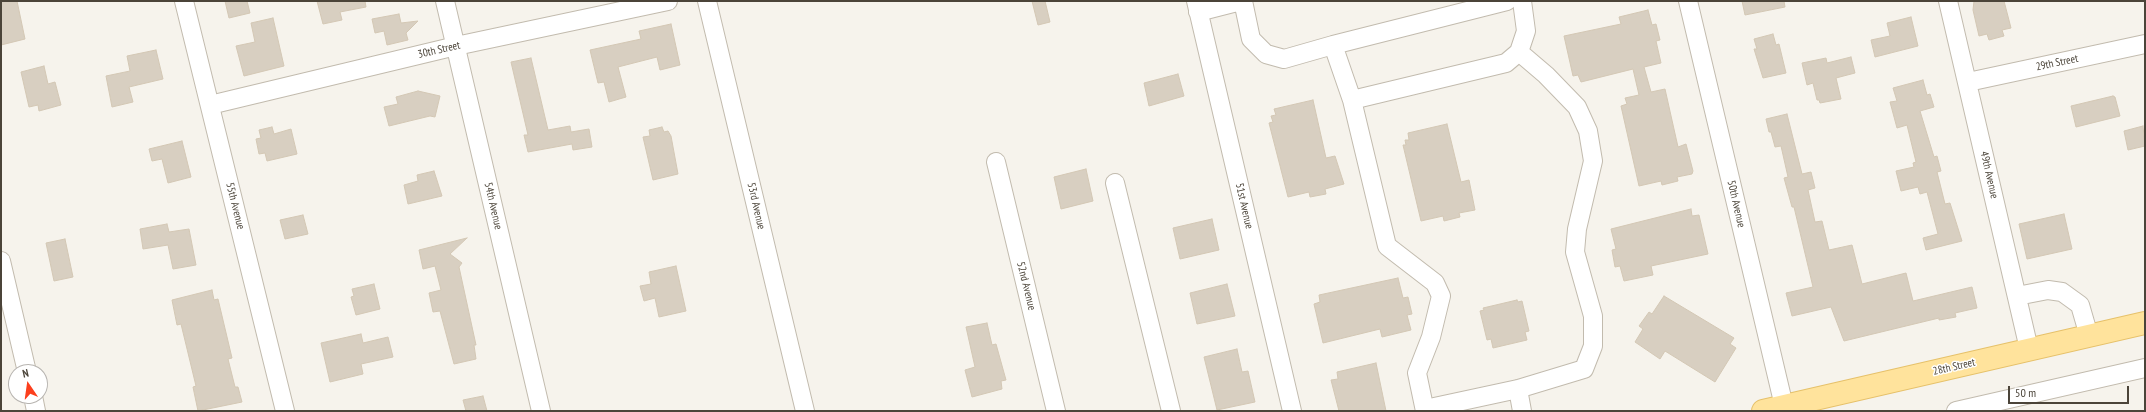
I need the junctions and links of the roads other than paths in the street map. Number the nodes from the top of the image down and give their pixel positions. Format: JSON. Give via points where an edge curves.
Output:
{"nodes":[{"id":1,"x":184,"y":1,"type":"edge"},
{"id":2,"x":445,"y":1,"type":"edge"},
{"id":3,"x":668,"y":1,"type":"edge"},
{"id":4,"x":707,"y":1,"type":"edge"},
{"id":5,"x":1242,"y":1,"type":"edge"},
{"id":6,"x":1507,"y":1,"type":"edge"},
{"id":7,"x":1522,"y":1,"type":"edge"},
{"id":8,"x":1688,"y":1,"type":"edge"},
{"id":9,"x":1948,"y":1,"type":"edge"},
{"id":10,"x":1197,"y":6,"type":"edge"},
{"id":11,"x":2145,"y":44,"type":"edge"},
{"id":12,"x":1333,"y":45,"type":"junction"},
{"id":13,"x":456,"y":46,"type":"junction"},
{"id":14,"x":1519,"y":52,"type":"junction"},
{"id":15,"x":1968,"y":82,"type":"junction"},
{"id":16,"x":1352,"y":100,"type":"junction"},
{"id":17,"x":210,"y":105,"type":"junction"},
{"id":18,"x":996,"y":162,"type":"dead end"},
{"id":19,"x":1115,"y":183,"type":"dead end"},
{"id":20,"x":1,"y":261,"type":"edge"},
{"id":21,"x":2017,"y":296,"type":"junction"},
{"id":22,"x":2145,"y":323,"type":"edge"},
{"id":23,"x":2089,"y":336,"type":"junction"},
{"id":24,"x":2029,"y":349,"type":"junction"},
{"id":25,"x":25,"y":364,"type":"edge"},
{"id":26,"x":2145,"y":368,"type":"edge"},
{"id":27,"x":1518,"y":389,"type":"junction"},
{"id":28,"x":1774,"y":409,"type":"edge"},
{"id":29,"x":1425,"y":410,"type":"edge"},
{"id":30,"x":285,"y":411,"type":"edge"},
{"id":31,"x":541,"y":411,"type":"edge"},
{"id":32,"x":806,"y":411,"type":"edge"},
{"id":33,"x":1056,"y":411,"type":"edge"},
{"id":34,"x":1171,"y":411,"type":"edge"},
{"id":35,"x":1292,"y":411,"type":"edge"},
{"id":36,"x":1522,"y":411,"type":"edge"},
{"id":37,"x":1956,"y":411,"type":"edge"}],
"edges":[{"from":1,"to":17,"type":"street","name":"55th Avenue"},
{"from":2,"to":13,"type":"street","name":"54th Avenue"},
{"from":3,"to":13,"type":"street","name":"30th Street"},
{"from":4,"to":32,"type":"street","name":"53rd Avenue"},
{"from":5,"to":10,"type":"street"},
{"from":5,"to":12,"type":"street","via":[[1251,39],[1266,54],[1284,59]]},
{"from":6,"to":12,"type":"street"},
{"from":7,"to":14,"type":"street","via":[[1526,31]]},
{"from":8,"to":28,"type":"street","name":"50th Avenue"},
{"from":9,"to":15,"type":"street","name":"49th Avenue"},
{"from":10,"to":35,"type":"street","name":"51st Avenue"},
{"from":11,"to":15,"type":"street","name":"29th Street"},
{"from":12,"to":16,"type":"street"},
{"from":13,"to":17,"type":"street","name":"30th Street"},
{"from":13,"to":31,"type":"street","name":"54th Avenue"},
{"from":14,"to":16,"type":"street","via":[[1506,63]]},
{"from":14,"to":27,"type":"street","via":[[1546,75],[1577,108],[1588,132],[1593,161],[1577,229],[1575,252],[1593,316],[1593,346],[1584,369]]},
{"from":15,"to":21,"type":"street","name":"49th Avenue"},
{"from":16,"to":29,"type":"street","via":[[1387,246],[1435,283],[1441,296],[1431,337],[1417,373]]},
{"from":17,"to":30,"type":"street","name":"55th Avenue"},
{"from":18,"to":33,"type":"street","name":"52nd Avenue"},
{"from":19,"to":34,"type":"street"},
{"from":20,"to":25,"type":"street"},
{"from":21,"to":23,"type":"street","via":[[2048,290],[2062,292],[2080,305]]},
{"from":21,"to":24,"type":"street","name":"49th Avenue"},
{"from":22,"to":23,"type":"main road","name":"28th Street"},
{"from":23,"to":24,"type":"main road","name":"28th Street"},
{"from":24,"to":28,"type":"main road","name":"28th Street"},
{"from":26,"to":37,"type":"street"},
{"from":27,"to":29,"type":"street"},
{"from":27,"to":36,"type":"street"}]}
